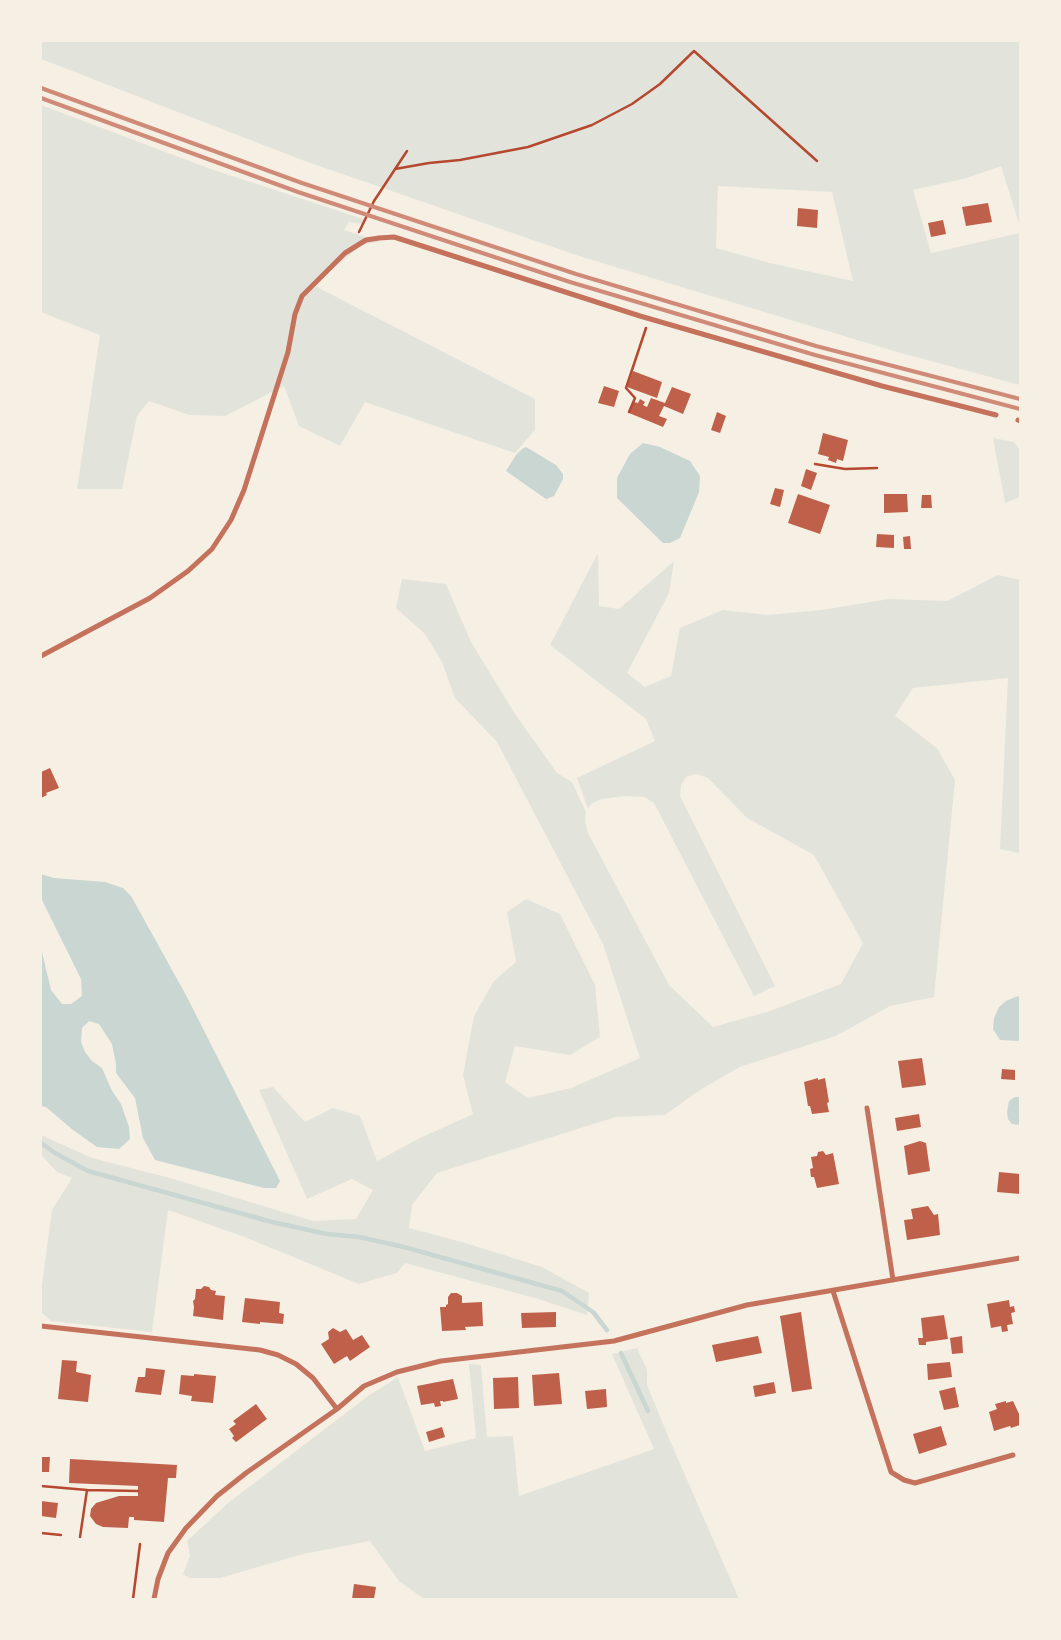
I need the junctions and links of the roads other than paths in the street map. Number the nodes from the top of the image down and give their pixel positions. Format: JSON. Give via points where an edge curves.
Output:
{"nodes":[{"id":1,"x":996,"y":415,"type":"dead end"},
{"id":2,"x":41,"y":656,"type":"edge"},
{"id":3,"x":867,"y":1108,"type":"dead end"},
{"id":4,"x":1020,"y":1258,"type":"edge"},
{"id":5,"x":893,"y":1280,"type":"junction"},
{"id":6,"x":834,"y":1291,"type":"junction"},
{"id":7,"x":41,"y":1326,"type":"edge"},
{"id":8,"x":338,"y":1408,"type":"junction"},
{"id":9,"x":1013,"y":1455,"type":"dead end"},
{"id":10,"x":154,"y":1599,"type":"edge"}],
"edges":[{"from":1,"to":2,"type":"street","via":[[882,386],[649,318],[394,238],[366,240],[340,258],[302,296],[288,352],[244,490],[232,520],[212,549],[150,598]]},
{"from":3,"to":5,"type":"street"},
{"from":4,"to":5,"type":"street"},
{"from":5,"to":6,"type":"street"},
{"from":6,"to":8,"type":"street","via":[[747,1305],[614,1341],[441,1361],[415,1367],[364,1386]]},
{"from":6,"to":9,"type":"street","via":[[891,1472],[915,1483]]},
{"from":7,"to":8,"type":"street","via":[[260,1350],[296,1364],[314,1378]]},
{"from":8,"to":10,"type":"street","via":[[246,1473],[217,1496],[186,1528],[168,1553]]}]}
